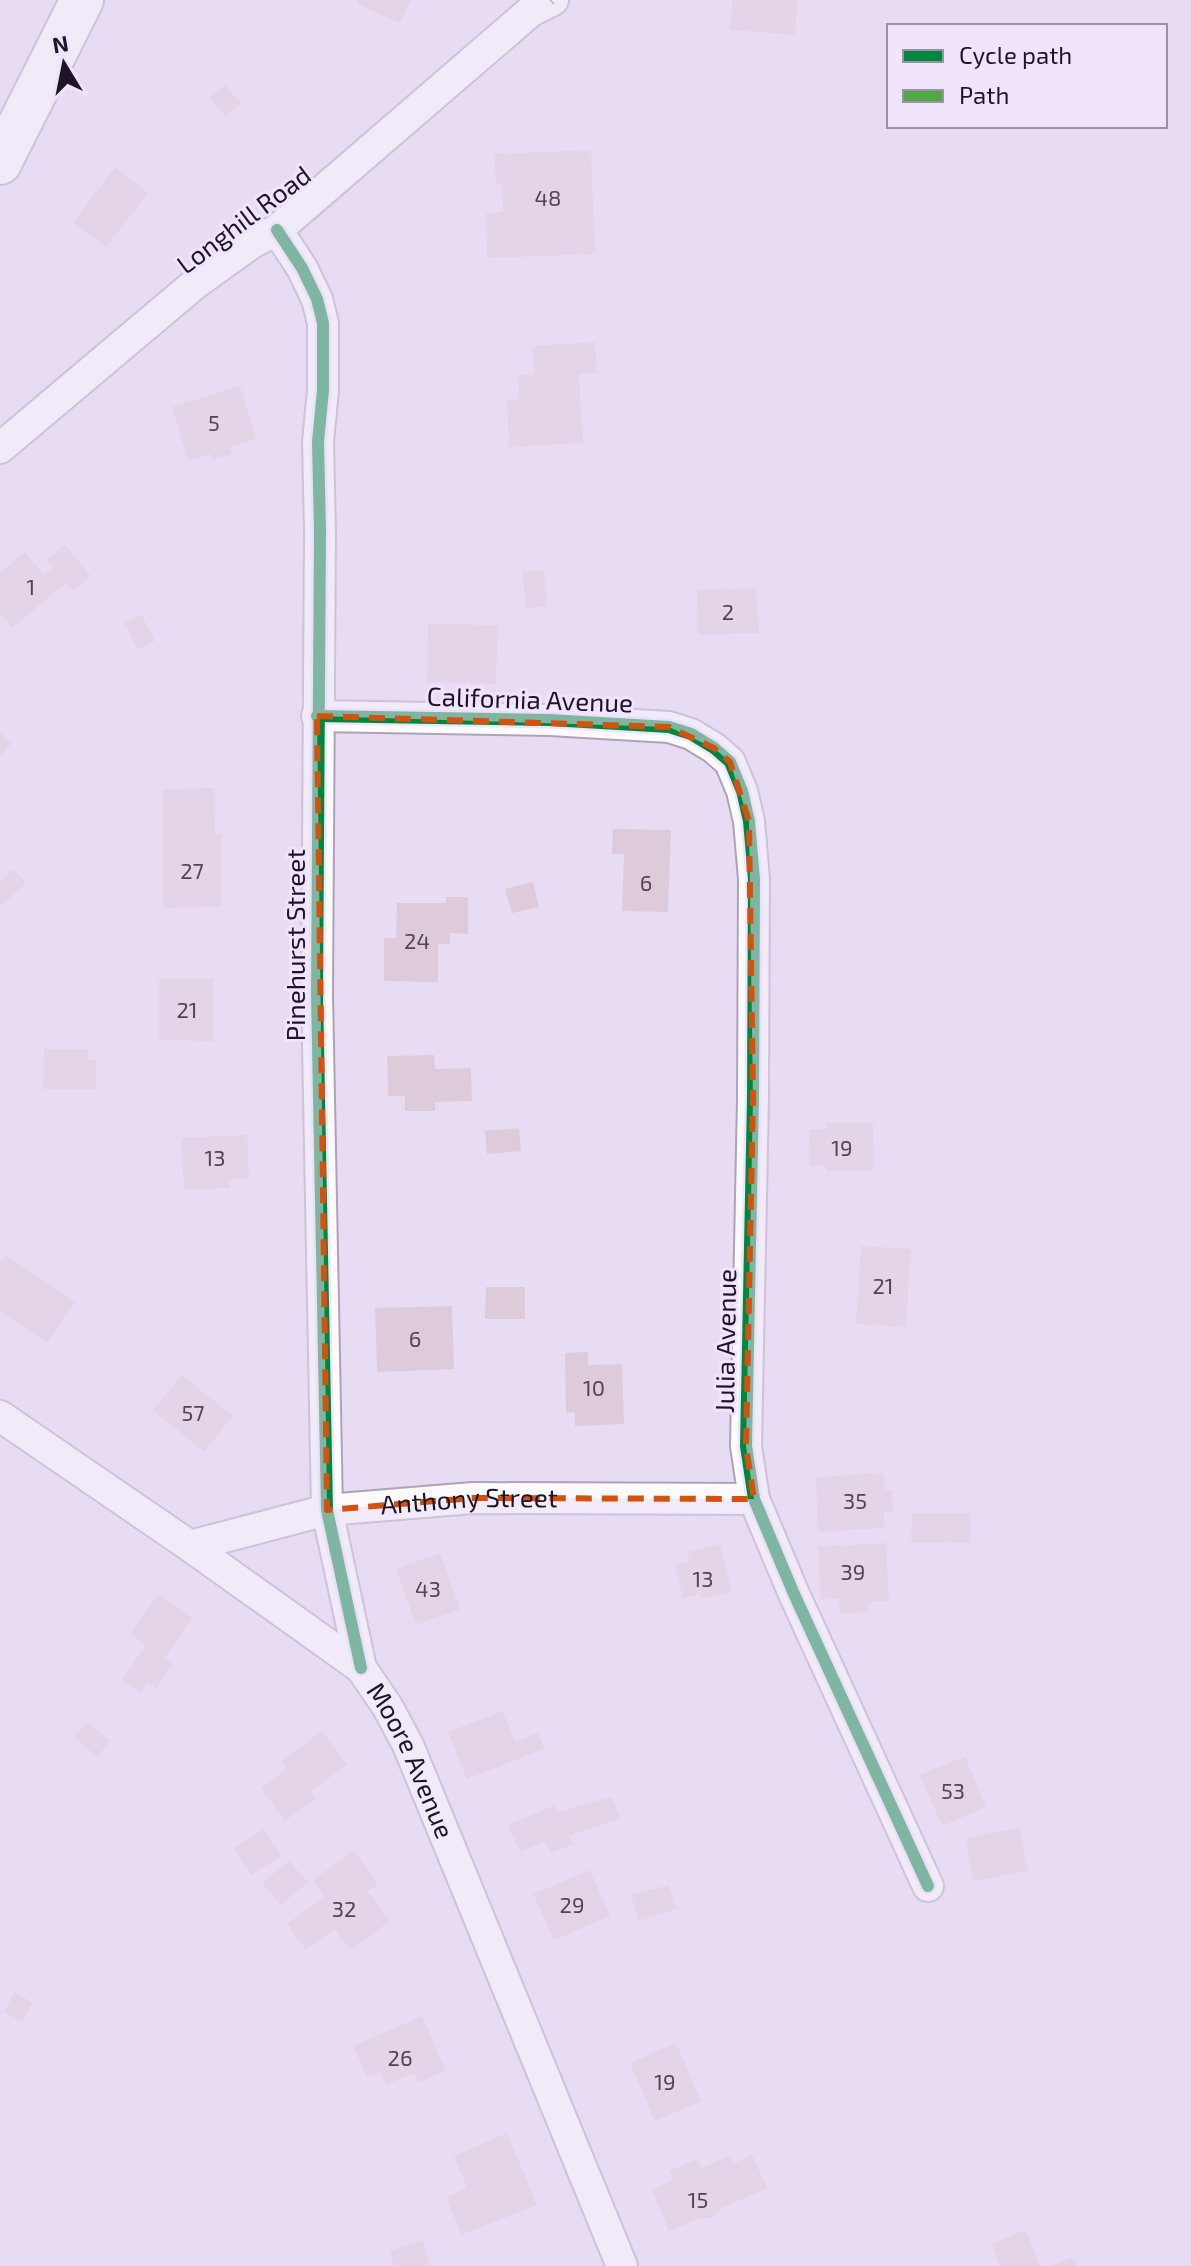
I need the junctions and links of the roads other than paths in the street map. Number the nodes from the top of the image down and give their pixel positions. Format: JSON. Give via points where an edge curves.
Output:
{"nodes":[{"id":1,"x":82,"y":0,"type":"edge"},
{"id":2,"x":553,"y":0,"type":"edge"},
{"id":3,"x":0,"y":163,"type":"edge"},
{"id":4,"x":277,"y":230,"type":"junction"},
{"id":5,"x":0,"y":448,"type":"edge"},
{"id":6,"x":317,"y":716,"type":"junction"},
{"id":7,"x":730,"y":762,"type":"joint"},
{"id":8,"x":0,"y":1416,"type":"edge"},
{"id":9,"x":754,"y":1499,"type":"junction"},
{"id":10,"x":327,"y":1510,"type":"junction"},
{"id":11,"x":190,"y":1546,"type":"junction"},
{"id":12,"x":361,"y":1668,"type":"junction"},
{"id":13,"x":928,"y":1886,"type":"dead end"},
{"id":14,"x":622,"y":2266,"type":"edge"}],
"edges":[{"from":1,"to":3,"type":"main road"},
{"from":2,"to":4,"type":"street","name":"Longhill Road","via":[[531,11]]},
{"from":4,"to":5,"type":"street","name":"Longhill Road","via":[[196,283]]},
{"from":4,"to":6,"type":"street","name":"Pinehurst Street","via":[[302,268],[323,323]]},
{"from":6,"to":7,"type":"street","name":"California Avenue","via":[[669,727],[691,734]]},
{"from":6,"to":10,"type":"street","name":"Pinehurst Street"},
{"from":7,"to":9,"type":"street","name":"Julia Avenue","via":[[749,821],[754,879],[746,1446]]},
{"from":8,"to":11,"type":"street","name":"Moore Avenue"},
{"from":9,"to":10,"type":"street","name":"Anthony Street","via":[[473,1498]]},
{"from":9,"to":13,"type":"street","name":"Julia Avenue"},
{"from":10,"to":11,"type":"street","name":"Anthony Street"},
{"from":10,"to":12,"type":"street","name":"Pinehurst Street"},
{"from":11,"to":12,"type":"street","name":"Moore Avenue"},
{"from":12,"to":14,"type":"street","name":"Moore Avenue","via":[[408,1745]]}]}
